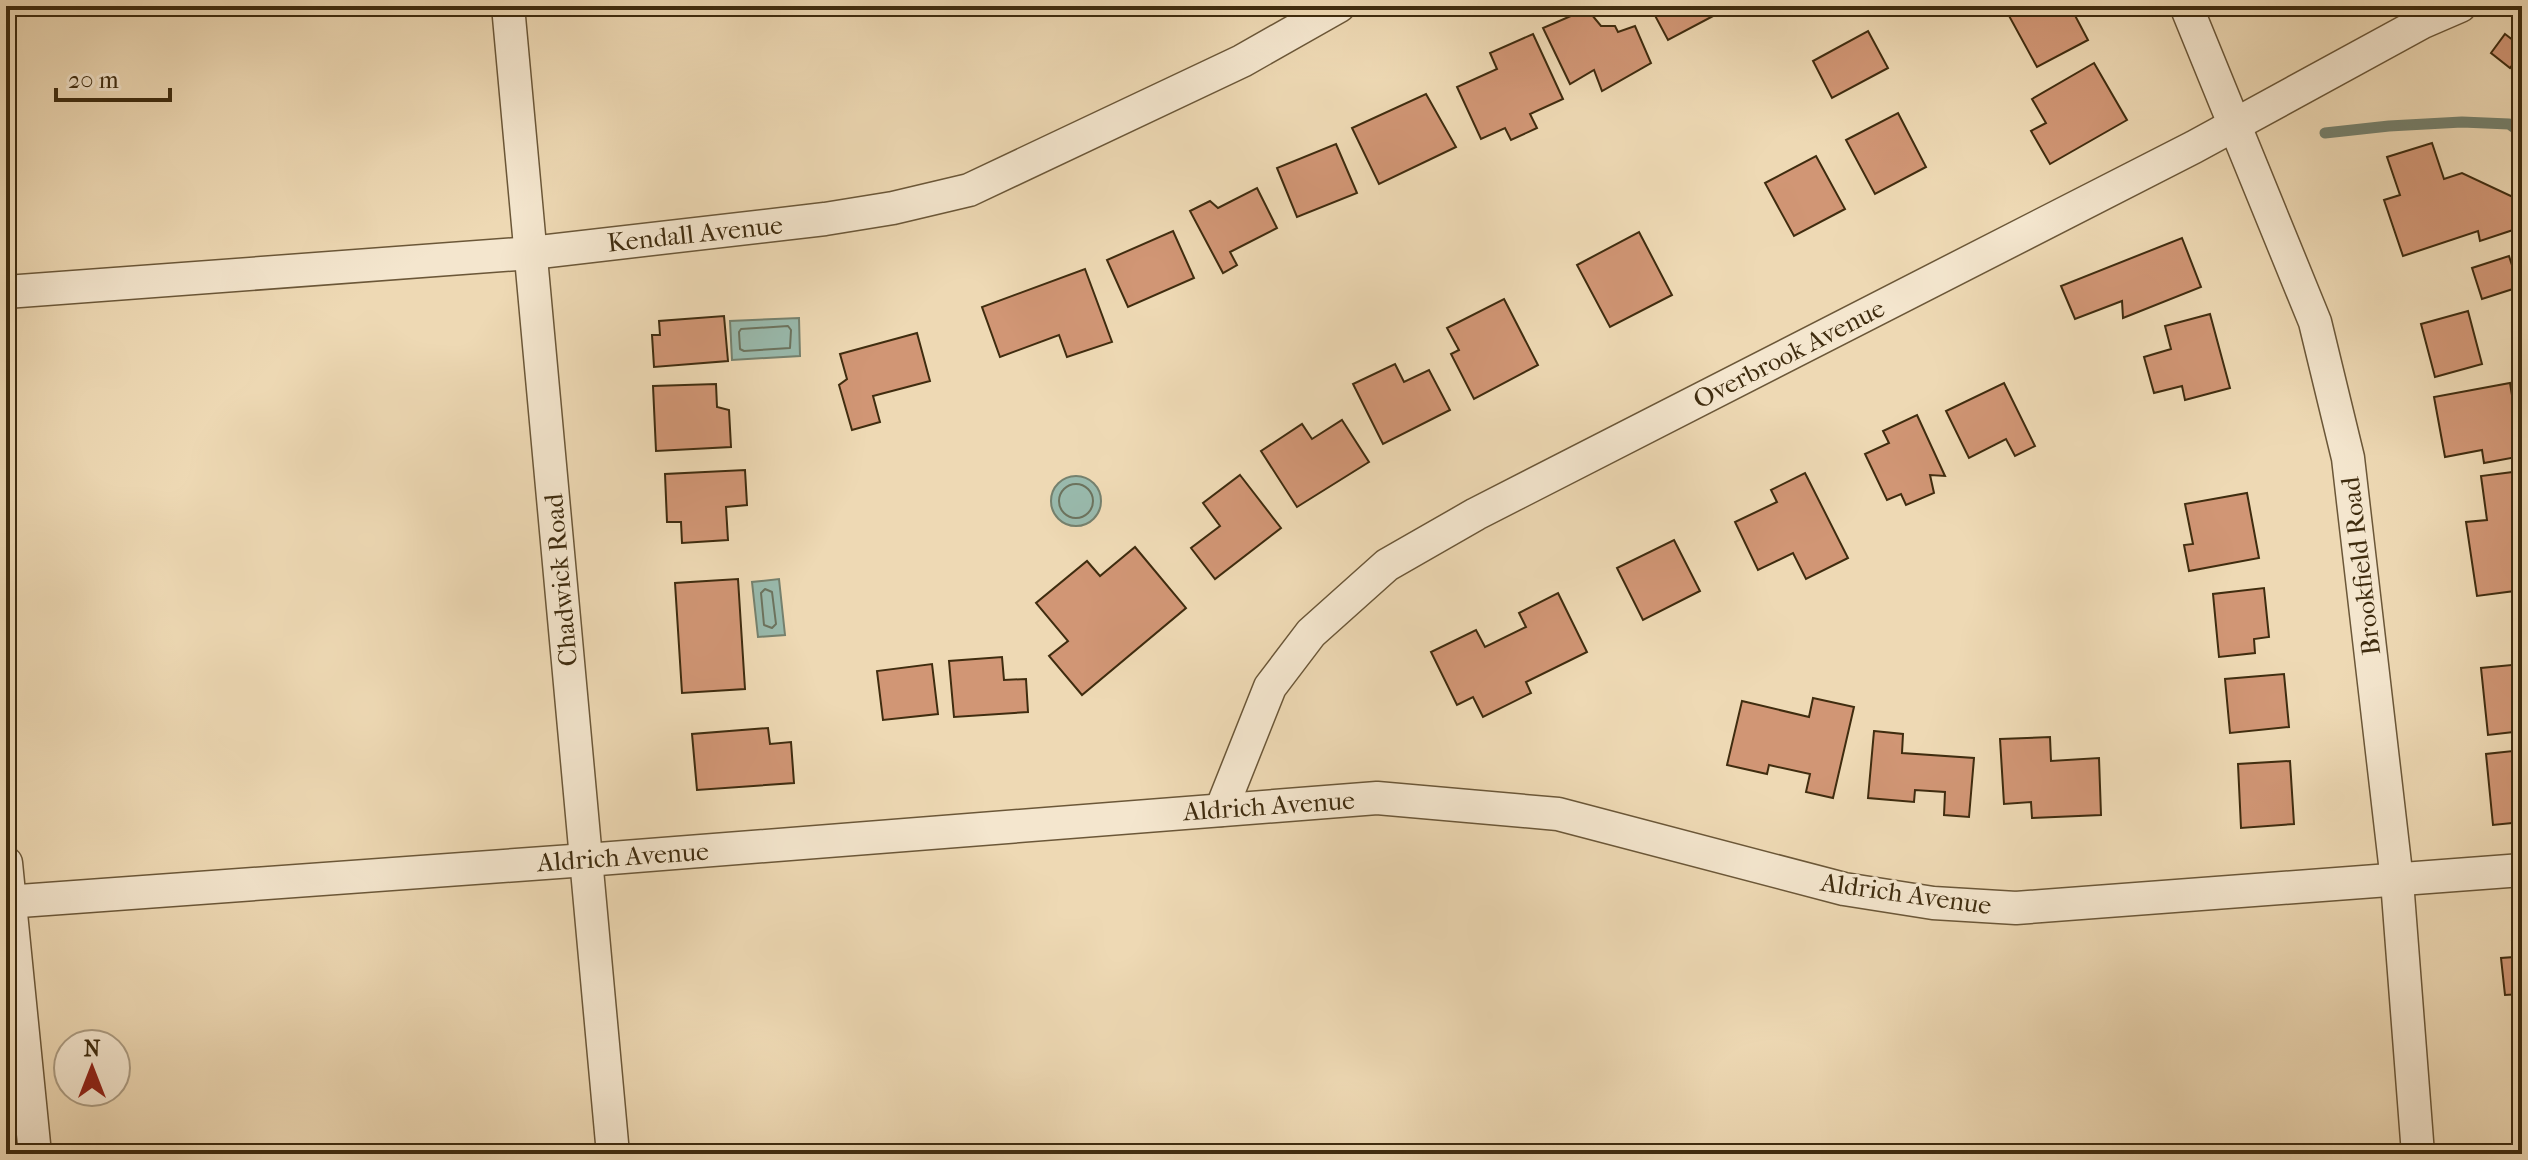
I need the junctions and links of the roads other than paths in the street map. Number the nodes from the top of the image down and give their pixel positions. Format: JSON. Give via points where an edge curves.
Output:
{"nodes":[{"id":1,"x":508,"y":6,"type":"edge"},
{"id":2,"x":1339,"y":6,"type":"edge"},
{"id":3,"x":2186,"y":6,"type":"edge"},
{"id":4,"x":2460,"y":6,"type":"edge"},
{"id":5,"x":2236,"y":125,"type":"junction"},
{"id":6,"x":531,"y":253,"type":"junction"},
{"id":7,"x":6,"y":292,"type":"edge"},
{"id":8,"x":1221,"y":810,"type":"junction"},
{"id":9,"x":586,"y":860,"type":"junction"},
{"id":10,"x":6,"y":863,"type":"edge"},
{"id":11,"x":2522,"y":870,"type":"edge"},
{"id":12,"x":2397,"y":881,"type":"junction"},
{"id":13,"x":8,"y":902,"type":"edge"},
{"id":14,"x":35,"y":1154,"type":"edge"},
{"id":15,"x":613,"y":1154,"type":"edge"},
{"id":16,"x":2418,"y":1154,"type":"edge"}],
"edges":[{"from":1,"to":6,"type":"street","name":"Chadwick Road"},
{"from":2,"to":6,"type":"street","name":"Kendall Avenue","via":[[1242,61],[969,190],[825,219]]},
{"from":3,"to":5,"type":"street","name":"Brookfield Road"},
{"from":4,"to":5,"type":"street","name":"Overbrook Avenue"},
{"from":5,"to":8,"type":"street","name":"Overbrook Avenue","via":[[1476,514],[1387,565],[1311,633],[1270,687]]},
{"from":5,"to":12,"type":"street","name":"Brookfield Road","via":[[2315,322],[2348,458]]},
{"from":6,"to":7,"type":"street","name":"Kendall Avenue"},
{"from":6,"to":9,"type":"street","name":"Chadwick Road"},
{"from":8,"to":9,"type":"street","name":"Aldrich Avenue"},
{"from":8,"to":12,"type":"street","name":"Aldrich Avenue","via":[[1377,798],[1558,814],[1844,889],[2002,908]]},
{"from":9,"to":13,"type":"street","name":"Aldrich Avenue"},
{"from":9,"to":15,"type":"street","name":"Chadwick Road"},
{"from":10,"to":13,"type":"street"},
{"from":11,"to":12,"type":"street","name":"Aldrich Avenue"},
{"from":12,"to":16,"type":"street","name":"Brookfield Road"},
{"from":13,"to":14,"type":"street"}]}
